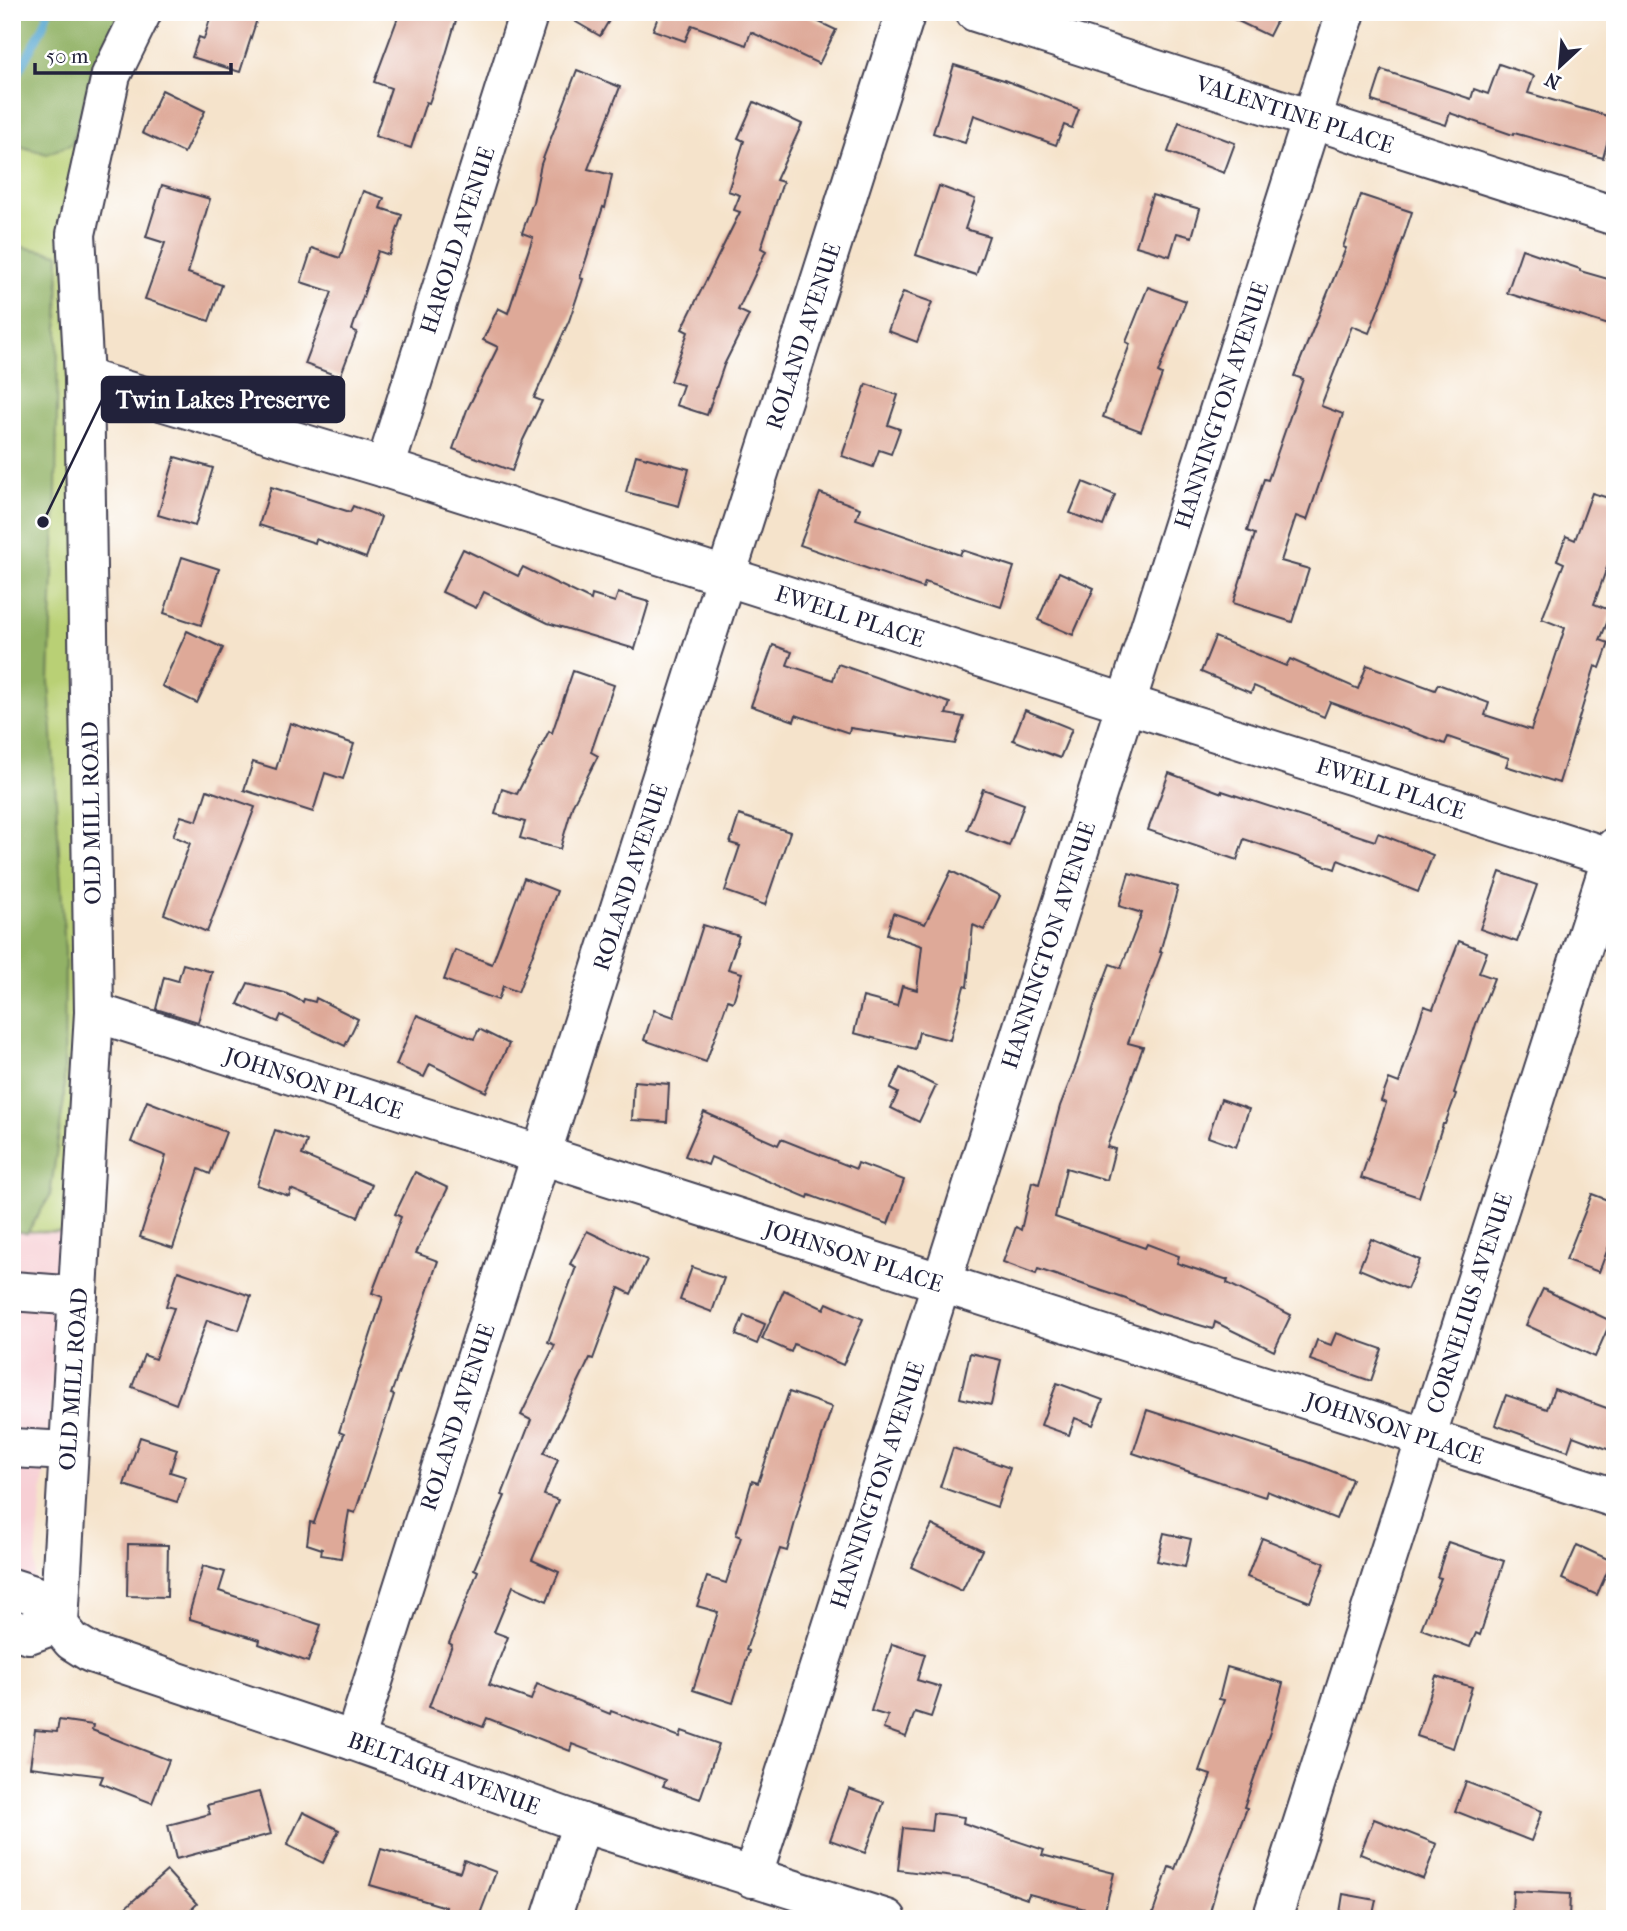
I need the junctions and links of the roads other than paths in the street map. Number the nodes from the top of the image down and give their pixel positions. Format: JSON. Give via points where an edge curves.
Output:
{"nodes":[{"id":1,"x":142,"y":12,"type":"edge"},
{"id":2,"x":529,"y":12,"type":"edge"},
{"id":3,"x":906,"y":12,"type":"edge"},
{"id":4,"x":975,"y":12,"type":"edge"},
{"id":5,"x":1346,"y":12,"type":"edge"},
{"id":6,"x":1311,"y":120,"type":"junction"},
{"id":7,"x":1615,"y":216,"type":"edge"},
{"id":8,"x":84,"y":378,"type":"junction"},
{"id":9,"x":385,"y":468,"type":"junction"},
{"id":10,"x":726,"y":576,"type":"junction"},
{"id":11,"x":1125,"y":703,"type":"junction"},
{"id":12,"x":1614,"y":855,"type":"edge"},
{"id":13,"x":94,"y":1012,"type":"junction"},
{"id":14,"x":541,"y":1156,"type":"junction"},
{"id":15,"x":941,"y":1284,"type":"junction"},
{"id":16,"x":12,"y":1291,"type":"edge"},
{"id":17,"x":78,"y":1296,"type":"junction"},
{"id":18,"x":1426,"y":1438,"type":"junction"},
{"id":19,"x":12,"y":1448,"type":"edge"},
{"id":20,"x":68,"y":1451,"type":"junction"},
{"id":21,"x":1615,"y":1498,"type":"edge"},
{"id":22,"x":12,"y":1588,"type":"edge"},
{"id":23,"x":59,"y":1623,"type":"junction"},
{"id":24,"x":12,"y":1629,"type":"edge"},
{"id":25,"x":354,"y":1741,"type":"junction"},
{"id":26,"x":582,"y":1823,"type":"junction"},
{"id":27,"x":752,"y":1878,"type":"junction"},
{"id":28,"x":551,"y":1919,"type":"edge"},
{"id":29,"x":887,"y":1919,"type":"edge"},
{"id":30,"x":1272,"y":1919,"type":"edge"}],
"edges":[{"from":1,"to":8,"type":"street","name":"OLD MILL ROAD","via":[[111,75],[76,234]]},
{"from":2,"to":9,"type":"street","name":"HAROLD AVENUE"},
{"from":3,"to":10,"type":"street","name":"ROLAND AVENUE"},
{"from":4,"to":6,"type":"street","name":"VALENTINE PLACE"},
{"from":5,"to":6,"type":"street","name":"HANNINGTON AVENUE"},
{"from":6,"to":7,"type":"street","name":"VALENTINE PLACE"},
{"from":6,"to":11,"type":"street","name":"HANNINGTON AVENUE"},
{"from":8,"to":9,"type":"street","name":"EWELL PLACE"},
{"from":8,"to":13,"type":"street","name":"OLD MILL ROAD"},
{"from":9,"to":10,"type":"street","name":"EWELL PLACE"},
{"from":10,"to":11,"type":"street","name":"EWELL PLACE"},
{"from":10,"to":14,"type":"street","name":"ROLAND AVENUE"},
{"from":11,"to":12,"type":"street","name":"EWELL PLACE"},
{"from":11,"to":15,"type":"street","name":"HANNINGTON AVENUE"},
{"from":12,"to":18,"type":"street","name":"CORNELIUS AVENUE"},
{"from":13,"to":14,"type":"street","name":"JOHNSON PLACE"},
{"from":13,"to":17,"type":"street","name":"OLD MILL ROAD"},
{"from":14,"to":15,"type":"street","name":"JOHNSON PLACE"},
{"from":14,"to":25,"type":"street","name":"ROLAND AVENUE"},
{"from":15,"to":18,"type":"street","name":"JOHNSON PLACE"},
{"from":15,"to":27,"type":"street","name":"HANNINGTON AVENUE"},
{"from":16,"to":17,"type":"street"},
{"from":17,"to":20,"type":"street","name":"OLD MILL ROAD"},
{"from":18,"to":21,"type":"street","name":"JOHNSON PLACE"},
{"from":18,"to":30,"type":"street","name":"CORNELIUS AVENUE"},
{"from":19,"to":20,"type":"street"},
{"from":20,"to":23,"type":"street","name":"OLD MILL ROAD"},
{"from":22,"to":23,"type":"street","name":"BELTAGH AVENUE","via":[[34,1595]]},
{"from":23,"to":24,"type":"street","via":[[30,1634]]},
{"from":23,"to":25,"type":"street","name":"BELTAGH AVENUE","via":[[72,1641],[91,1653]]},
{"from":25,"to":26,"type":"street","name":"BELTAGH AVENUE"},
{"from":26,"to":27,"type":"street","name":"BELTAGH AVENUE"},
{"from":26,"to":28,"type":"street"},
{"from":27,"to":29,"type":"street","name":"BELTAGH AVENUE"}]}
